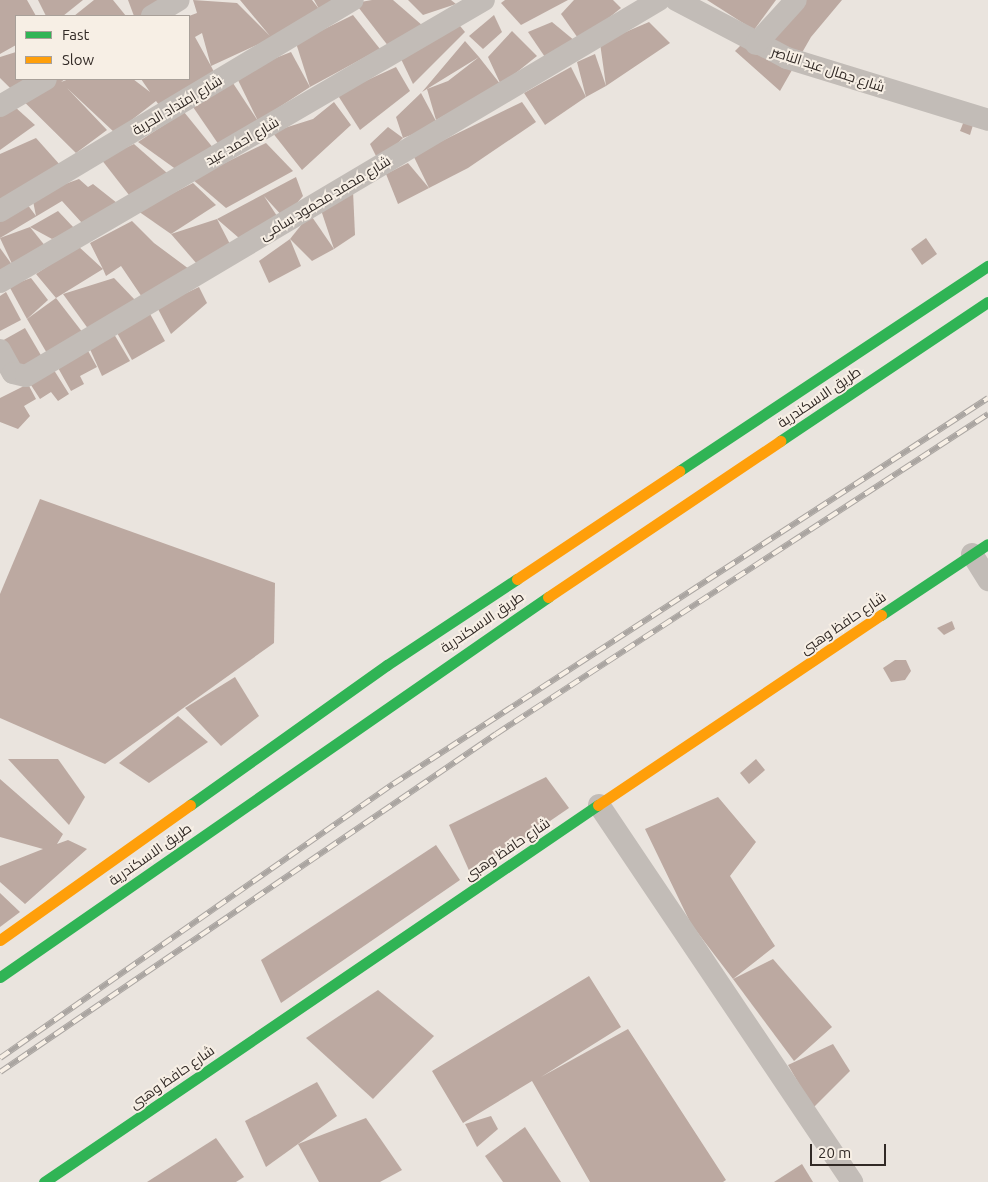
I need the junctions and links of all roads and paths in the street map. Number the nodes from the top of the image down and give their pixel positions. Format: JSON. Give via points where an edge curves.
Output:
{"nodes":[{"id":1,"x":179,"y":0,"type":"edge"},
{"id":2,"x":353,"y":0,"type":"edge"},
{"id":3,"x":484,"y":0,"type":"edge"},
{"id":4,"x":659,"y":0,"type":"edge"},
{"id":5,"x":676,"y":0,"type":"edge"},
{"id":6,"x":796,"y":0,"type":"edge"},
{"id":7,"x":154,"y":15,"type":"edge"},
{"id":8,"x":756,"y":44,"type":"junction"},
{"id":9,"x":44,"y":80,"type":"edge"},
{"id":10,"x":0,"y":106,"type":"edge"},
{"id":11,"x":988,"y":120,"type":"edge"},
{"id":12,"x":0,"y":211,"type":"edge"},
{"id":13,"x":988,"y":266,"type":"edge"},
{"id":14,"x":0,"y":282,"type":"edge"},
{"id":15,"x":988,"y":302,"type":"edge"},
{"id":16,"x":0,"y":350,"type":"edge"},
{"id":17,"x":980,"y":549,"type":"edge"},
{"id":18,"x":988,"y":580,"type":"edge"},
{"id":19,"x":242,"y":767,"type":"junction"},
{"id":20,"x":256,"y":799,"type":"junction"},
{"id":21,"x":195,"y":800,"type":"junction"},
{"id":22,"x":599,"y":805,"type":"junction"},
{"id":23,"x":218,"y":825,"type":"junction"},
{"id":24,"x":0,"y":940,"type":"edge"},
{"id":25,"x":0,"y":978,"type":"edge"},
{"id":26,"x":44,"y":1182,"type":"edge"},
{"id":27,"x":852,"y":1182,"type":"edge"}],
"edges":[{"from":1,"to":7,"type":"street"},
{"from":2,"to":12,"type":"street","name":"شارع إمتداد الحرية"},
{"from":3,"to":14,"type":"street","name":"شارع احمد عيد"},
{"from":4,"to":16,"type":"street","name":"شارع محمد محمود سامى","via":[[26,376],[13,373]]},
{"from":5,"to":8,"type":"street","name":"شارع جمال عبد الناصر"},
{"from":6,"to":8,"type":"street"},
{"from":8,"to":11,"type":"street","name":"شارع جمال عبد الناصر","via":[[795,61]]},
{"from":9,"to":10,"type":"street"},
{"from":13,"to":19,"type":"main road","name":"طريق الاسكندرية","via":[[387,665]]},
{"from":15,"to":20,"type":"main road","name":"طريق الاسكندرية","via":[[446,664]]},
{"from":17,"to":18,"type":"street"},
{"from":17,"to":22,"type":"main road","name":"شارع حافظ وهبى"},
{"from":19,"to":20,"type":"main road","via":[[244,786]]},
{"from":19,"to":21,"type":"main road","name":"طريق الاسكندرية"},
{"from":20,"to":23,"type":"main road","name":"طريق الاسكندرية"},
{"from":21,"to":23,"type":"main road","via":[[214,810]]},
{"from":21,"to":24,"type":"main road","name":"طريق الاسكندرية"},
{"from":22,"to":26,"type":"main road","name":"شارع حافظ وهبى"},
{"from":22,"to":27,"type":"street"},
{"from":23,"to":25,"type":"main road","name":"طريق الاسكندرية"}]}
